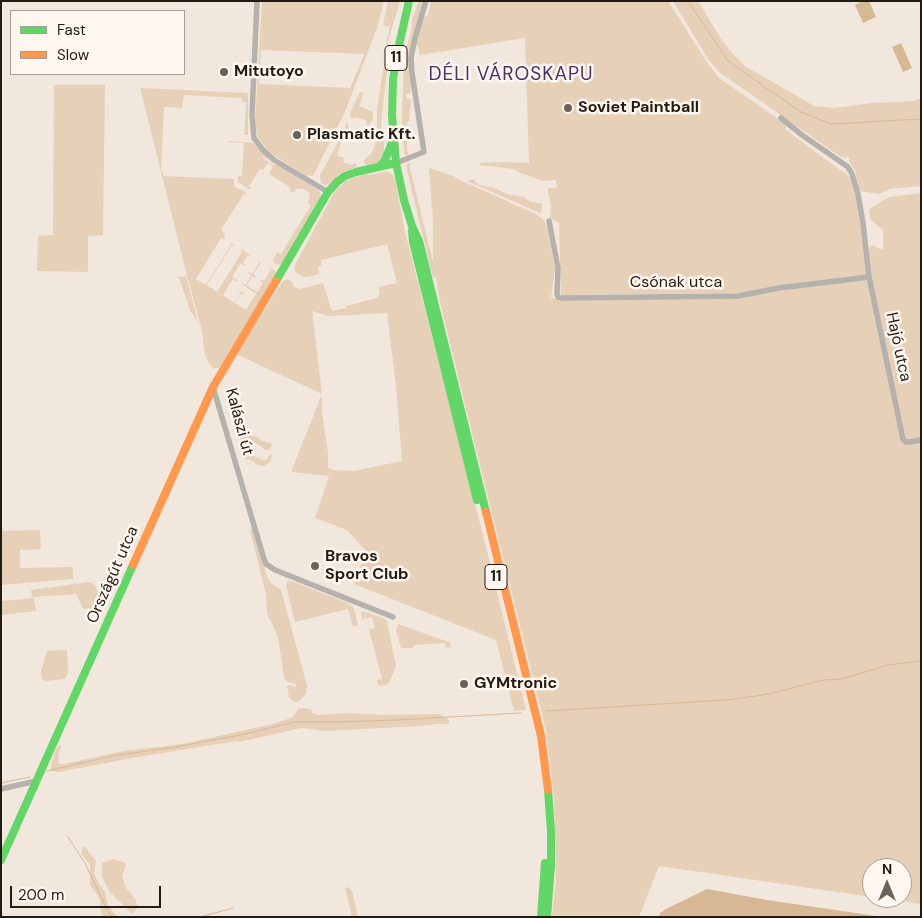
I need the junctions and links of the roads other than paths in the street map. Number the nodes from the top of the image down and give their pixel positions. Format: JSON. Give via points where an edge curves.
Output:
{"nodes":[{"id":1,"x":257,"y":1,"type":"edge"},
{"id":2,"x":409,"y":1,"type":"edge"},
{"id":3,"x":426,"y":1,"type":"edge"},
{"id":4,"x":781,"y":118,"type":"dead end"},
{"id":5,"x":394,"y":138,"type":"junction"},
{"id":6,"x":396,"y":163,"type":"junction"},
{"id":7,"x":379,"y":167,"type":"junction"},
{"id":8,"x":328,"y":192,"type":"junction"},
{"id":9,"x":548,"y":221,"type":"dead end"},
{"id":10,"x":412,"y":226,"type":"junction"},
{"id":11,"x":869,"y":273,"type":"junction"},
{"id":12,"x":213,"y":387,"type":"junction"},
{"id":13,"x":921,"y":440,"type":"edge"},
{"id":14,"x":393,"y":617,"type":"dead end"},
{"id":15,"x":37,"y":778,"type":"junction"},
{"id":16,"x":1,"y":789,"type":"edge"},
{"id":17,"x":1,"y":860,"type":"edge"},
{"id":18,"x":541,"y":917,"type":"edge"},
{"id":19,"x":547,"y":917,"type":"edge"}],
"edges":[{"from":1,"to":8,"type":"street","via":[[252,115],[254,138],[274,160]]},
{"from":2,"to":5,"type":"main road","number":"11","via":[[393,80]]},
{"from":3,"to":6,"type":"street","via":[[411,58],[424,152]]},
{"from":4,"to":11,"type":"street","via":[[852,174],[863,223]]},
{"from":5,"to":6,"type":"main road","number":"11"},
{"from":5,"to":7,"type":"main road"},
{"from":6,"to":7,"type":"main road","name":"Kalászi út"},
{"from":6,"to":10,"type":"main road","number":"11"},
{"from":7,"to":8,"type":"main road","name":"Kalászi út","via":[[345,176]]},
{"from":8,"to":12,"type":"main road","name":"Kalászi út"},
{"from":9,"to":11,"type":"street","name":"Csónak utca","via":[[558,268],[557,294],[561,298],[738,296]]},
{"from":10,"to":18,"type":"main road","number":"11","via":[[413,242],[531,716],[545,831]]},
{"from":10,"to":19,"type":"main road","number":"11","via":[[420,242],[540,736],[551,830]]},
{"from":11,"to":13,"type":"street","name":"Hajó utca","via":[[903,439],[906,442]]},
{"from":12,"to":14,"type":"street","name":"Kalászi út","via":[[266,564]]},
{"from":12,"to":15,"type":"main road","name":"Országút utca"},
{"from":15,"to":16,"type":"street"},
{"from":15,"to":17,"type":"main road","name":"Országút utca"}]}
